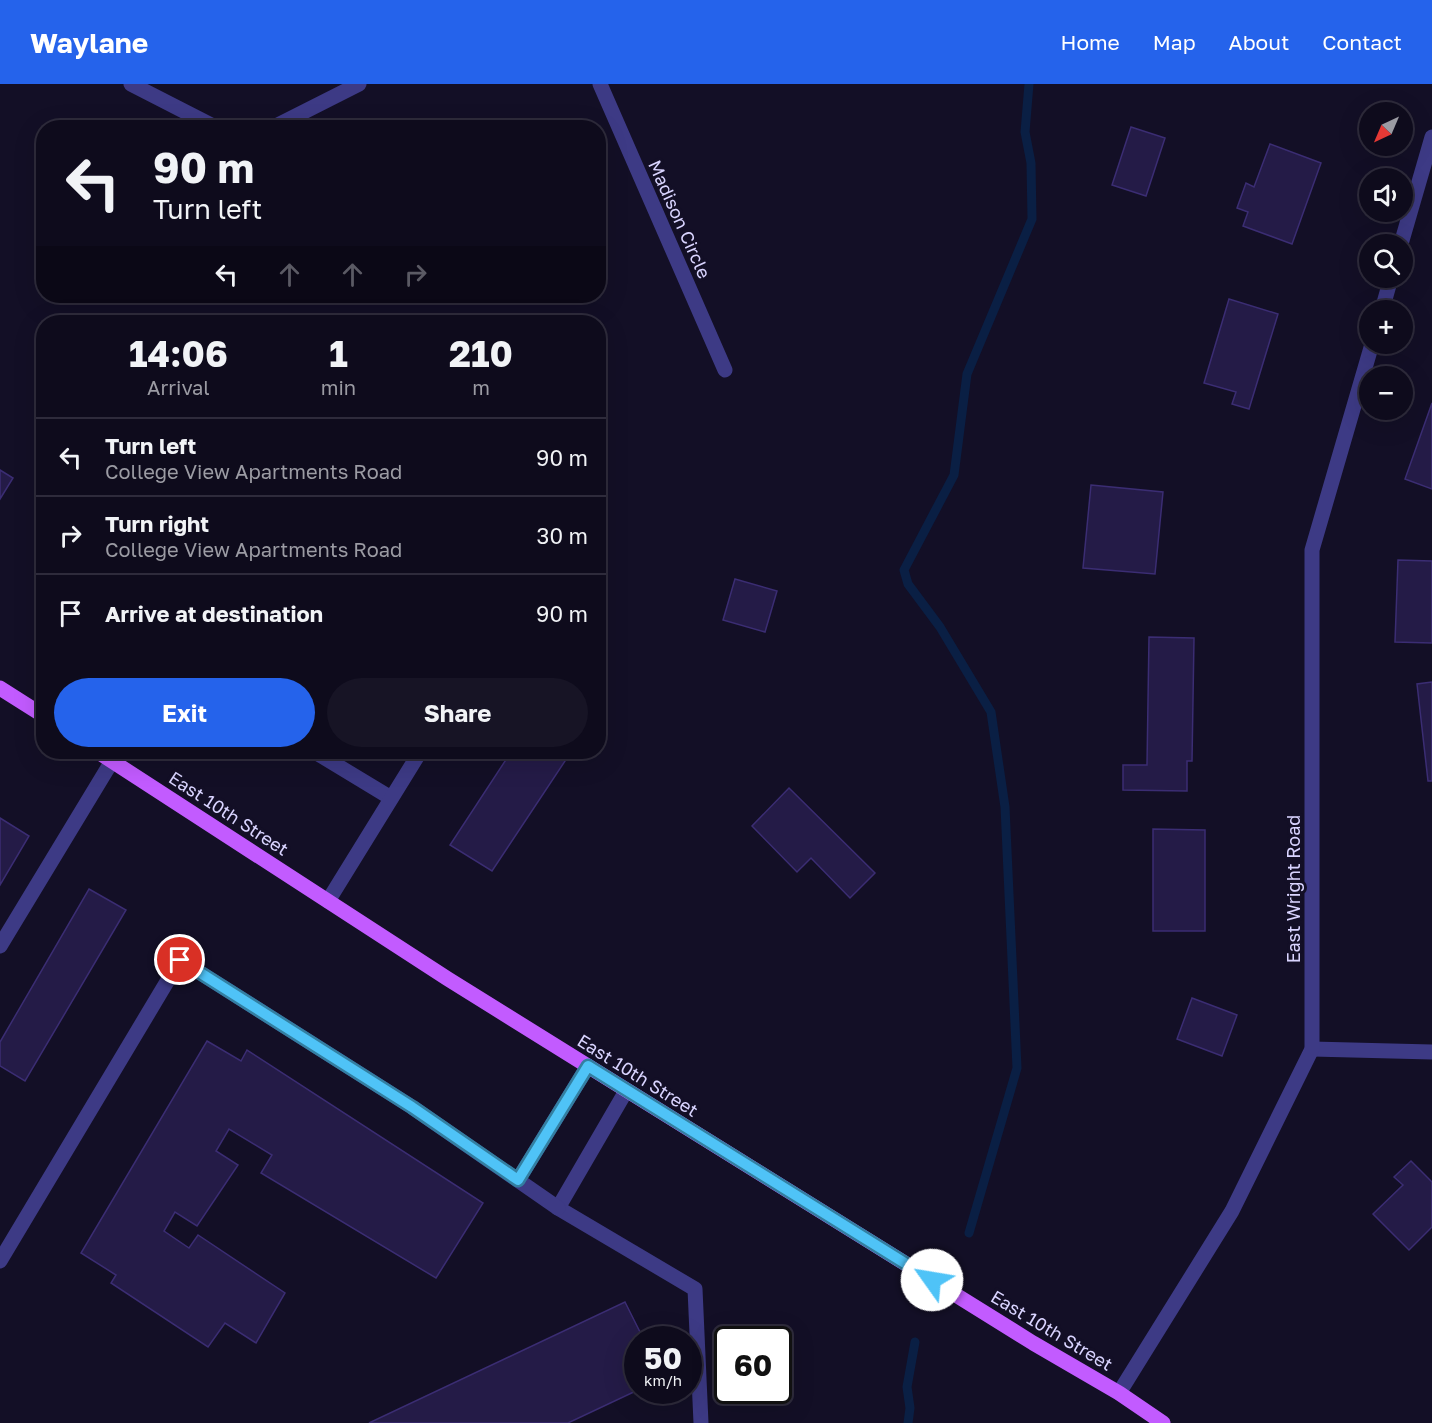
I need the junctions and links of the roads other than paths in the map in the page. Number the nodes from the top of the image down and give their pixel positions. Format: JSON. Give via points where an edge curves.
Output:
{"nodes":[{"id":1,"x":131,"y":84,"type":"edge"},
{"id":2,"x":359,"y":84,"type":"edge"},
{"id":3,"x":600,"y":84,"type":"edge"},
{"id":4,"x":202,"y":120,"type":"edge"},
{"id":5,"x":288,"y":120,"type":"edge"},
{"id":6,"x":1432,"y":137,"type":"edge"},
{"id":7,"x":1404,"y":234,"type":"edge"},
{"id":8,"x":1369,"y":354,"type":"edge"},
{"id":9,"x":725,"y":370,"type":"dead end"},
{"id":10,"x":0,"y":688,"type":"edge"},
{"id":11,"x":36,"y":711,"type":"edge"},
{"id":12,"x":109,"y":759,"type":"edge"},
{"id":13,"x":327,"y":759,"type":"edge"},
{"id":14,"x":416,"y":759,"type":"edge"},
{"id":15,"x":112,"y":761,"type":"junction"},
{"id":16,"x":391,"y":798,"type":"junction"},
{"id":17,"x":328,"y":901,"type":"junction"},
{"id":18,"x":0,"y":946,"type":"edge"},
{"id":19,"x":1312,"y":1049,"type":"junction"},
{"id":20,"x":1432,"y":1052,"type":"edge"},
{"id":21,"x":588,"y":1066,"type":"junction"},
{"id":22,"x":626,"y":1091,"type":"junction"},
{"id":23,"x":518,"y":1180,"type":"junction"},
{"id":24,"x":558,"y":1208,"type":"junction"},
{"id":25,"x":0,"y":1262,"type":"edge"},
{"id":26,"x":1119,"y":1393,"type":"junction"},
{"id":27,"x":701,"y":1423,"type":"edge"},
{"id":28,"x":1163,"y":1423,"type":"edge"}],
"edges":[{"from":1,"to":4,"type":"street"},
{"from":2,"to":5,"type":"street"},
{"from":3,"to":9,"type":"street","name":"Madison Circle"},
{"from":6,"to":7,"type":"street"},
{"from":8,"to":19,"type":"street","name":"East Wright Road","via":[[1312,550]]},
{"from":10,"to":11,"type":"main road"},
{"from":12,"to":15,"type":"main road","name":"East 10th Street"},
{"from":13,"to":16,"type":"street"},
{"from":14,"to":16,"type":"street"},
{"from":15,"to":17,"type":"main road","name":"East 10th Street"},
{"from":15,"to":18,"type":"street"},
{"from":16,"to":17,"type":"street"},
{"from":17,"to":21,"type":"main road","name":"East 10th Street"},
{"from":19,"to":20,"type":"street"},
{"from":19,"to":26,"type":"street","name":"East Wright Road","via":[[1232,1211]]},
{"from":21,"to":22,"type":"main road","name":"East 10th Street"},
{"from":21,"to":23,"type":"street"},
{"from":22,"to":24,"type":"street"},
{"from":22,"to":26,"type":"main road","name":"East 10th Street"},
{"from":23,"to":24,"type":"street"},
{"from":23,"to":25,"type":"street","via":[[412,1107],[180,960]]},
{"from":24,"to":27,"type":"street","via":[[694,1289]]},
{"from":26,"to":28,"type":"main road","name":"East 10th Street"}]}
